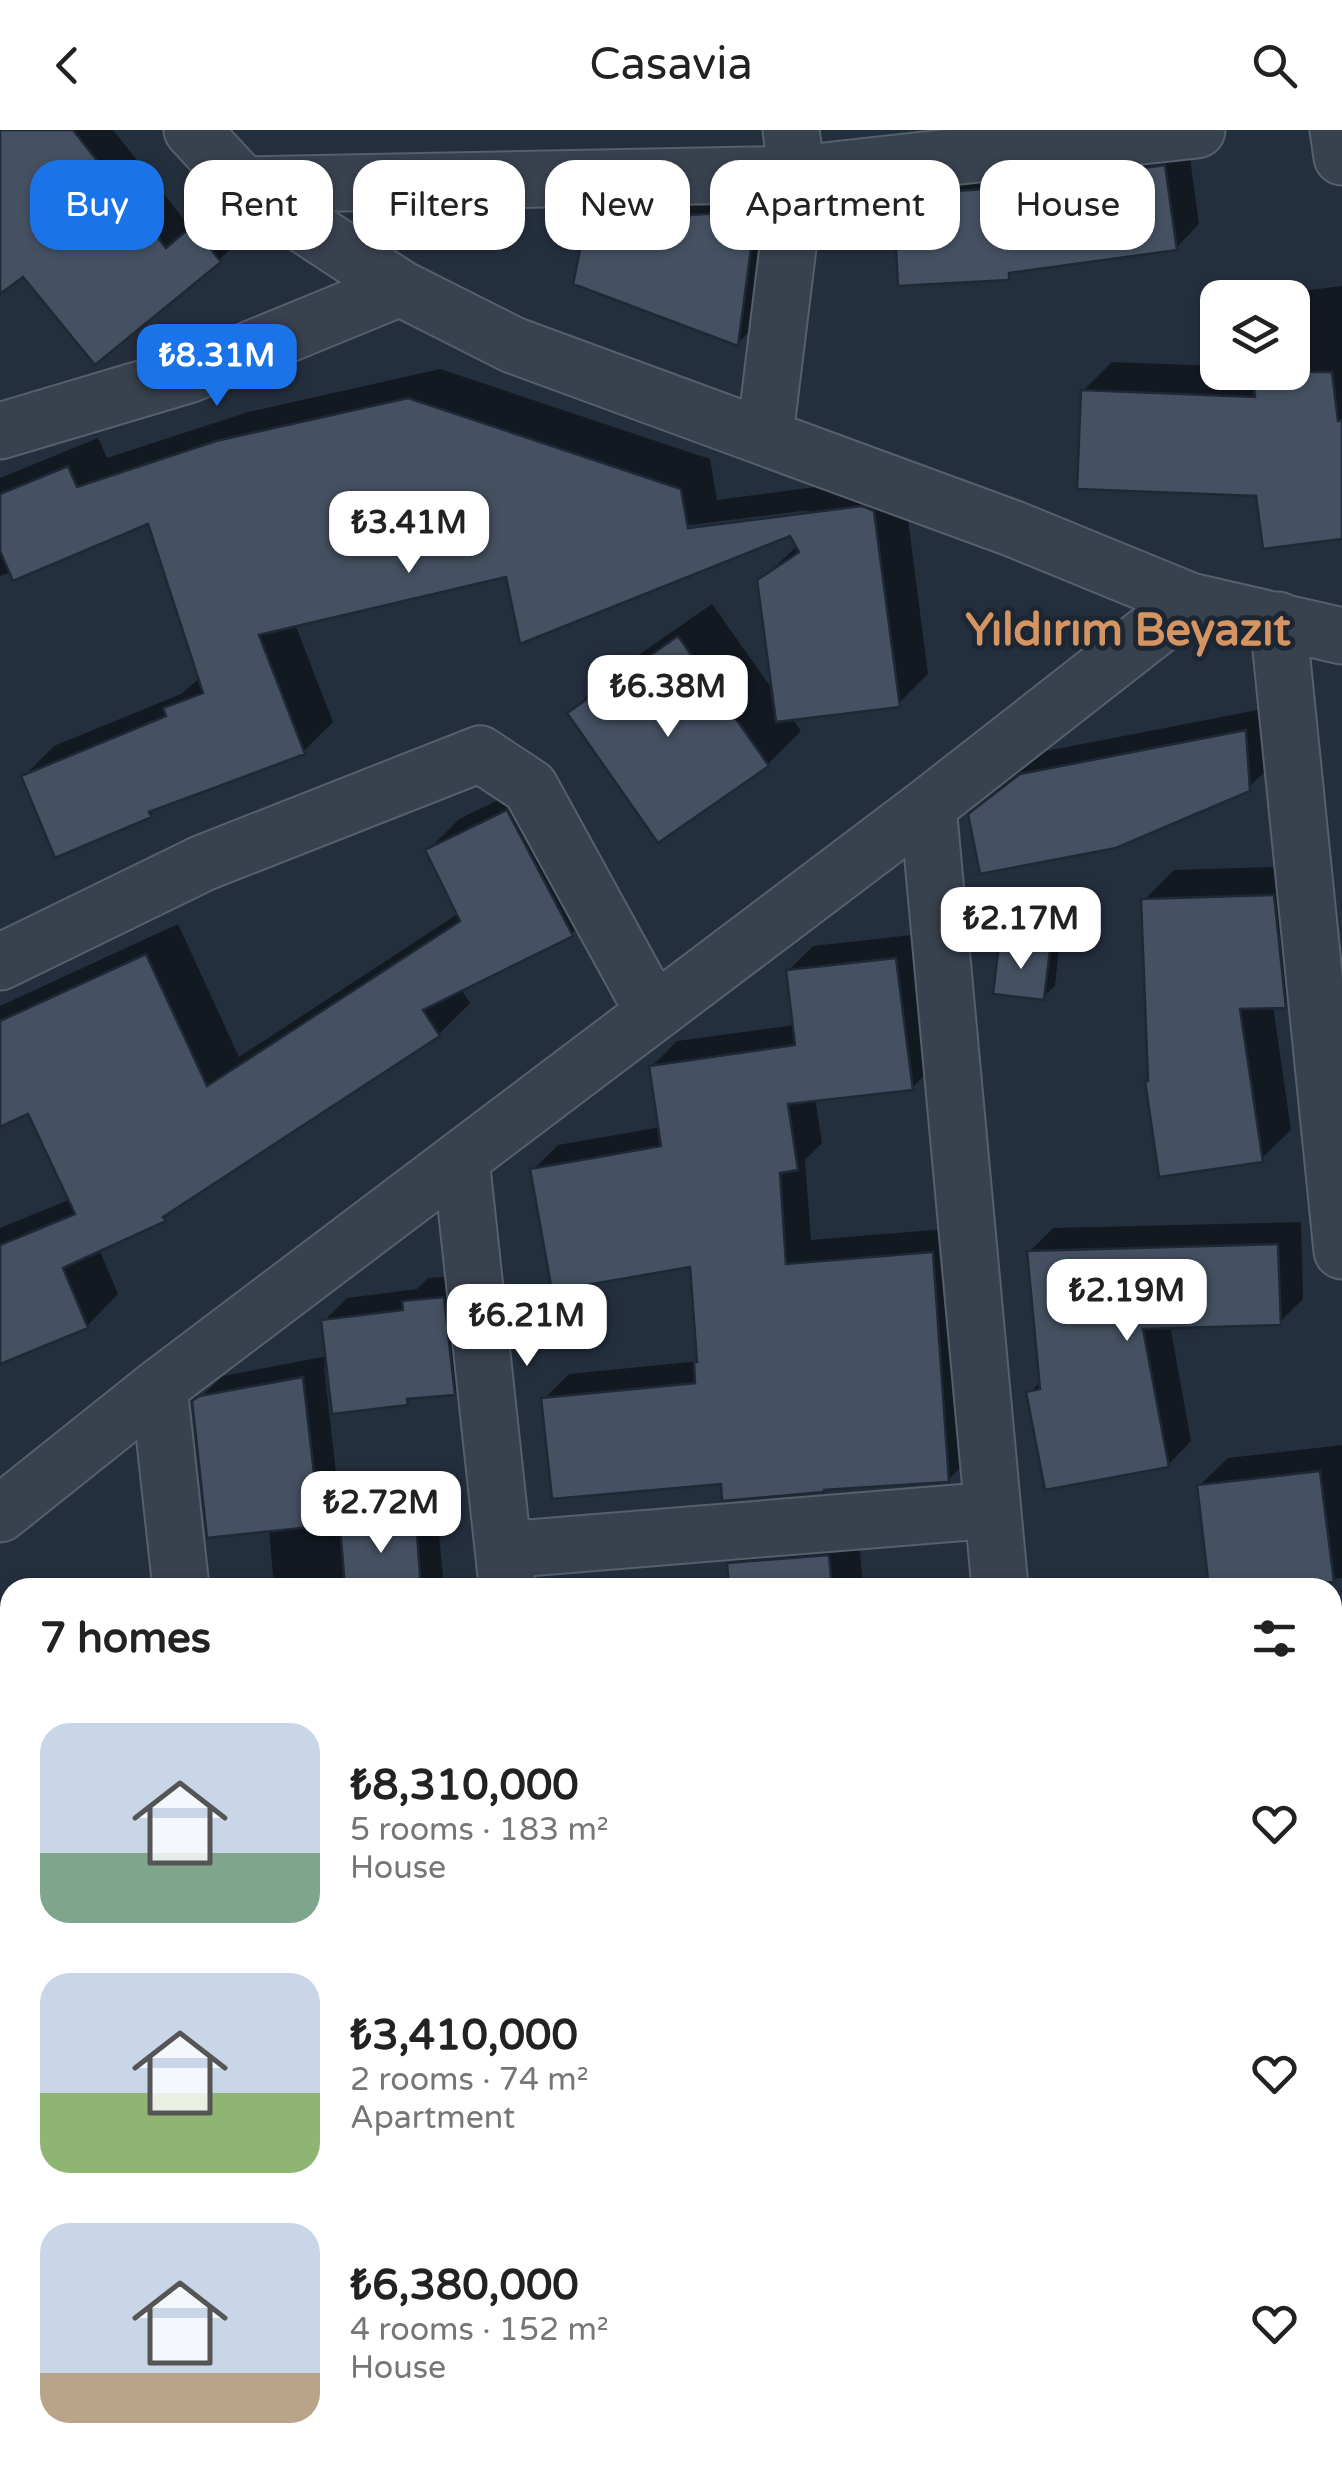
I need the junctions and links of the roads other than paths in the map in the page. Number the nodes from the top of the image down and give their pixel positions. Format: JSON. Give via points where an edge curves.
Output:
{"nodes":[{"id":1,"x":192,"y":130,"type":"edge"},
{"id":2,"x":1197,"y":130,"type":"edge"},
{"id":3,"x":1338,"y":130,"type":"edge"},
{"id":4,"x":794,"y":152,"type":"edge"},
{"id":5,"x":1342,"y":158,"type":"edge"},
{"id":6,"x":220,"y":160,"type":"edge"},
{"id":7,"x":333,"y":180,"type":"edge"},
{"id":8,"x":333,"y":244,"type":"edge"},
{"id":9,"x":400,"y":288,"type":"junction"},
{"id":10,"x":0,"y":431,"type":"edge"},
{"id":11,"x":766,"y":435,"type":"junction"},
{"id":12,"x":1190,"y":601,"type":"junction"},
{"id":13,"x":1278,"y":620,"type":"junction"},
{"id":14,"x":1342,"y":636,"type":"edge"},
{"id":15,"x":928,"y":806,"type":"junction"},
{"id":16,"x":0,"y":962,"type":"edge"},
{"id":17,"x":654,"y":1013,"type":"junction"},
{"id":18,"x":461,"y":1159,"type":"junction"},
{"id":19,"x":1342,"y":1251,"type":"edge"},
{"id":20,"x":159,"y":1387,"type":"junction"},
{"id":21,"x":992,"y":1510,"type":"junction"},
{"id":22,"x":0,"y":1514,"type":"edge"},
{"id":23,"x":506,"y":1569,"type":"edge"},
{"id":24,"x":180,"y":1578,"type":"edge"},
{"id":25,"x":999,"y":1578,"type":"edge"}],
"edges":[{"from":1,"to":6,"type":"street"},
{"from":2,"to":4,"type":"street"},
{"from":3,"to":5,"type":"street"},
{"from":4,"to":7,"type":"street"},
{"from":4,"to":11,"type":"street"},
{"from":8,"to":9,"type":"street"},
{"from":9,"to":10,"type":"street","via":[[188,375]]},
{"from":9,"to":11,"type":"street","via":[[513,345]]},
{"from":11,"to":12,"type":"street"},
{"from":12,"to":13,"type":"street"},
{"from":12,"to":15,"type":"street"},
{"from":13,"to":14,"type":"street"},
{"from":13,"to":19,"type":"street"},
{"from":15,"to":17,"type":"street"},
{"from":15,"to":21,"type":"street"},
{"from":16,"to":17,"type":"street","via":[[203,863],[480,754],[530,787]]},
{"from":17,"to":18,"type":"street"},
{"from":18,"to":20,"type":"street"},
{"from":18,"to":23,"type":"street"},
{"from":20,"to":22,"type":"street"},
{"from":20,"to":24,"type":"street"},
{"from":21,"to":23,"type":"street"},
{"from":21,"to":25,"type":"street"}]}
